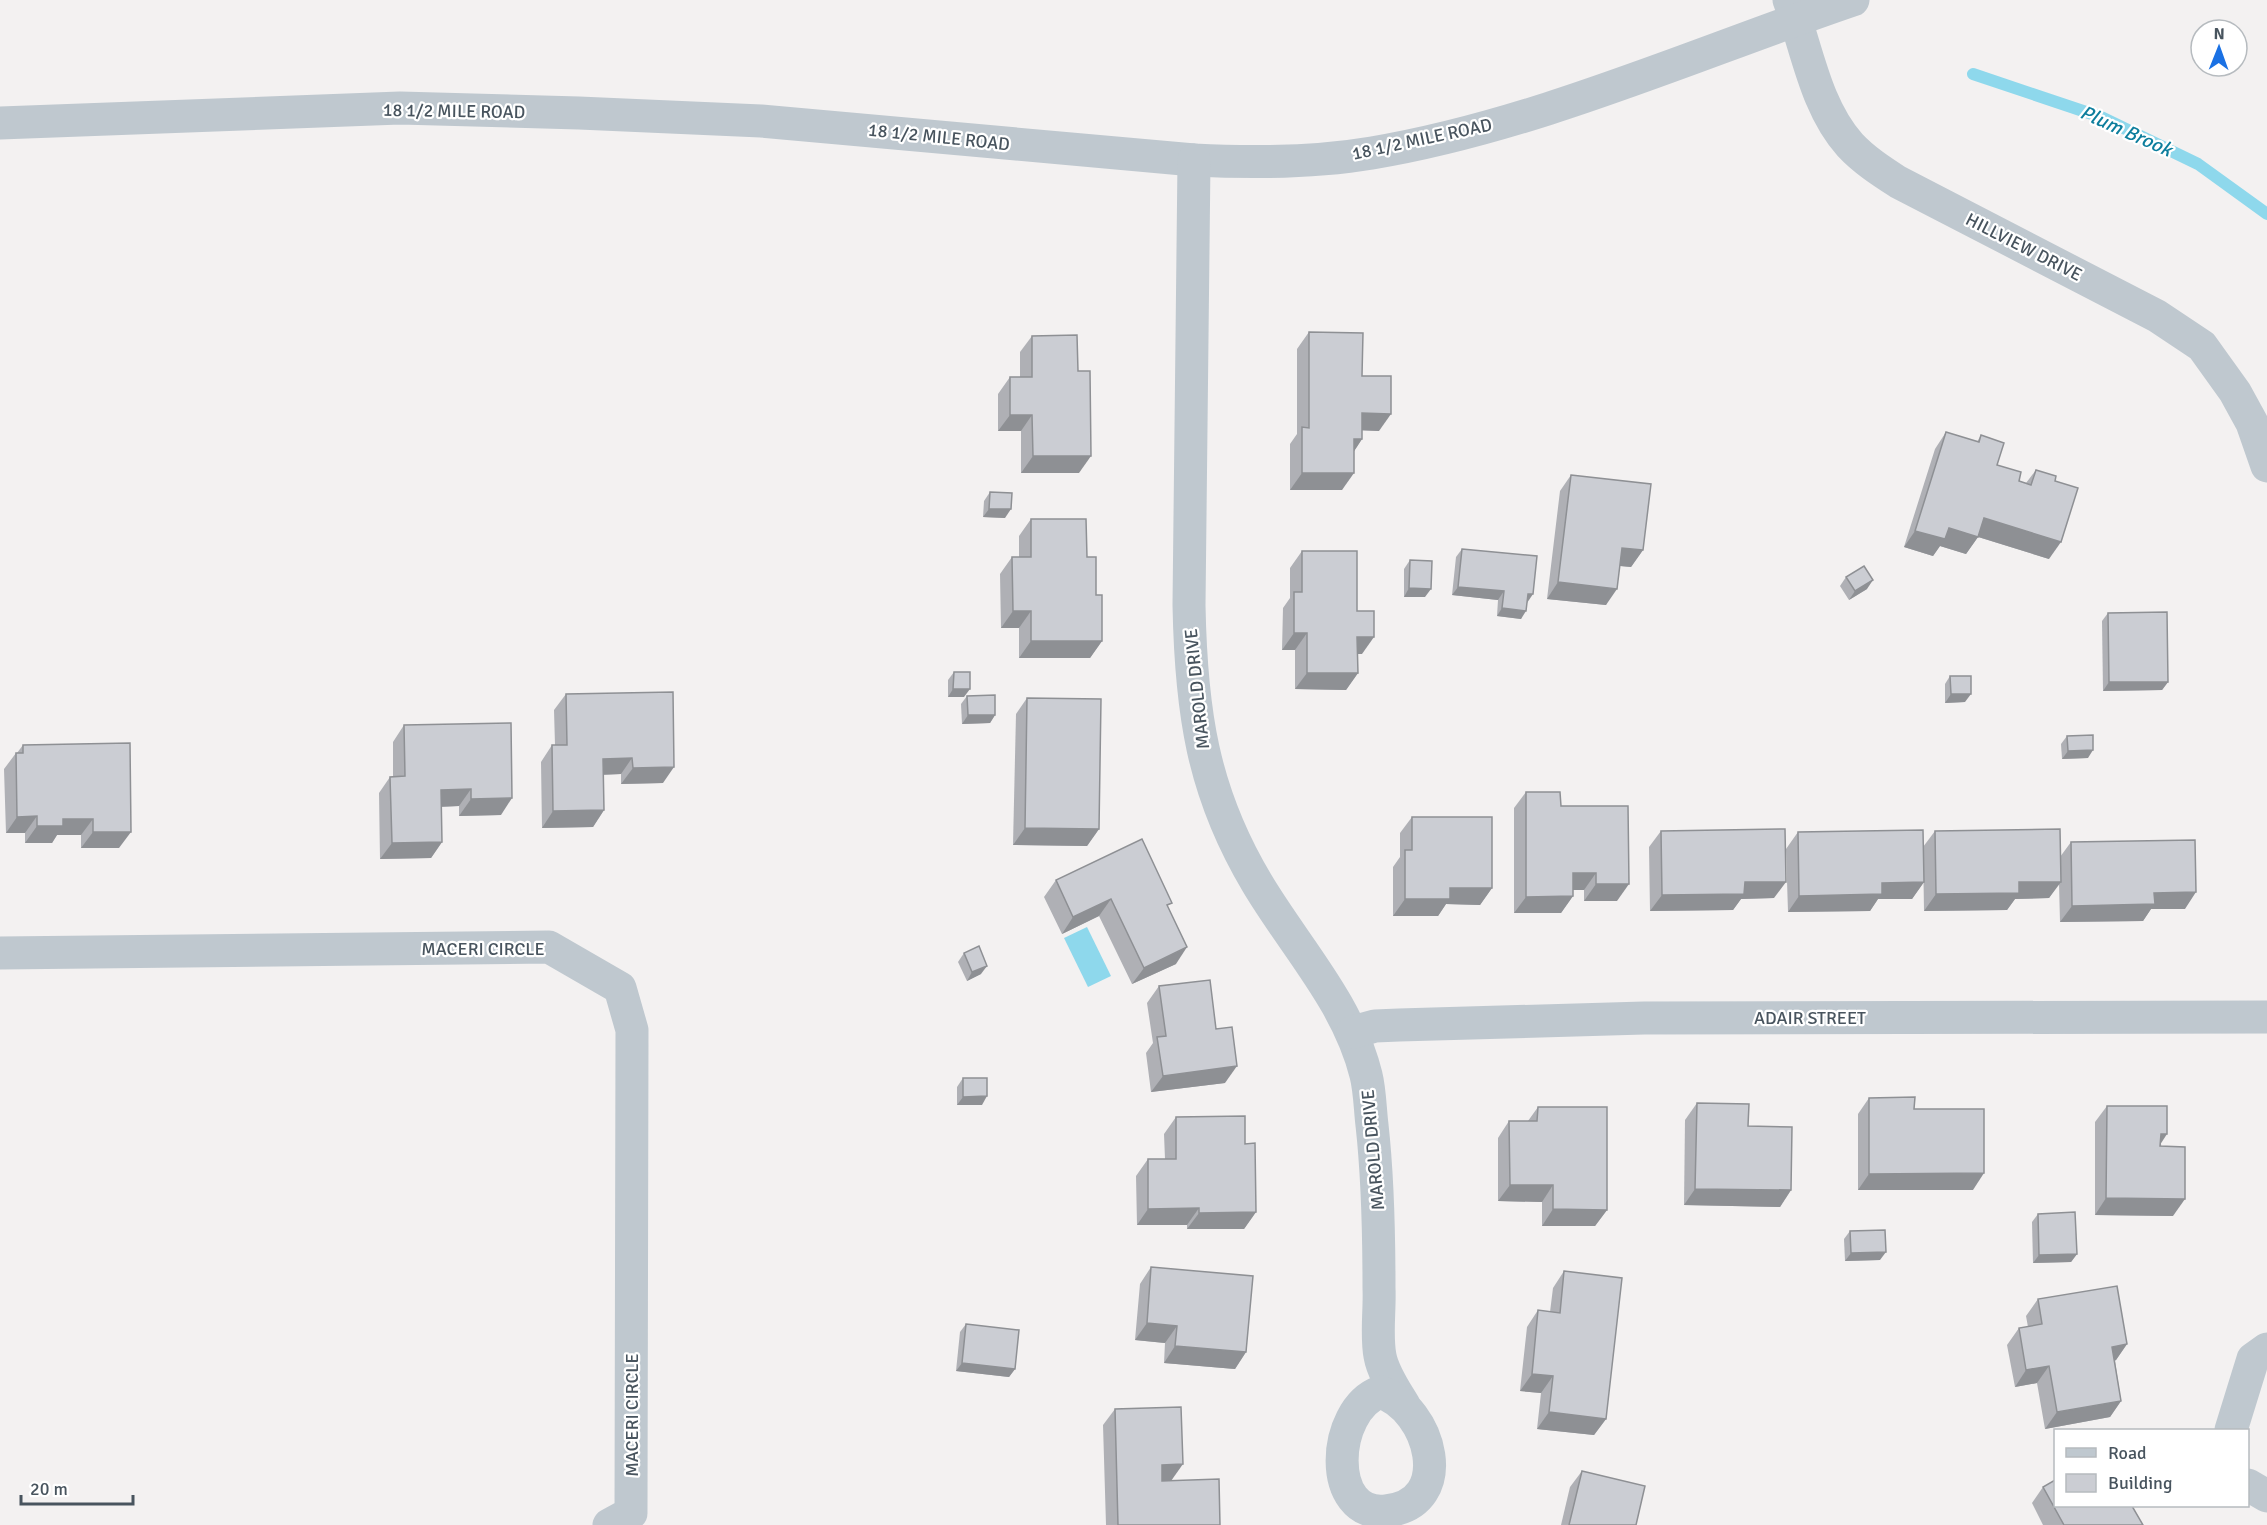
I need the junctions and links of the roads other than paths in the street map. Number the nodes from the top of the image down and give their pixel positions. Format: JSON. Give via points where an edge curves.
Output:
{"nodes":[{"id":1,"x":1853,"y":0,"type":"edge"},
{"id":2,"x":1792,"y":10,"type":"edge"},
{"id":3,"x":0,"y":123,"type":"edge"},
{"id":4,"x":1194,"y":160,"type":"junction"},
{"id":5,"x":2267,"y":466,"type":"edge"},
{"id":6,"x":0,"y":953,"type":"edge"},
{"id":7,"x":2267,"y":1017,"type":"edge"},
{"id":8,"x":1353,"y":1032,"type":"junction"},
{"id":9,"x":2267,"y":1323,"type":"edge"},
{"id":10,"x":2260,"y":1354,"type":"edge"},
{"id":11,"x":1380,"y":1356,"type":"junction"},
{"id":12,"x":1404,"y":1405,"type":"junction"},
{"id":13,"x":1357,"y":1408,"type":"junction"},
{"id":14,"x":2232,"y":1429,"type":"edge"},
{"id":15,"x":2249,"y":1486,"type":"edge"},
{"id":16,"x":2267,"y":1496,"type":"edge"},
{"id":17,"x":609,"y":1525,"type":"edge"}],
"edges":[{"from":1,"to":2,"type":"street","name":"18 1/2 MILE ROAD"},
{"from":2,"to":4,"type":"street","name":"18 1/2 MILE ROAD","via":[[1507,121],[1438,140],[1370,153],[1300,160]]},
{"from":2,"to":5,"type":"street","name":"HILLVIEW DRIVE","via":[[1825,107],[1835,126],[1862,156],[1898,182],[2157,316],[2202,346],[2252,423]]},
{"from":3,"to":4,"type":"street","name":"18 1/2 MILE ROAD","via":[[400,108],[579,113],[761,121]]},
{"from":4,"to":8,"type":"street","name":"MAROLD DRIVE","via":[[1189,594],[1190,664],[1199,737],[1211,788],[1242,855]]},
{"from":6,"to":17,"type":"street","name":"MACERI CIRCLE","via":[[549,946],[620,988],[632,1030],[632,1513]]},
{"from":7,"to":8,"type":"street","name":"ADAIR STREET","via":[[1644,1018],[1399,1024]]},
{"from":8,"to":11,"type":"street","name":"MAROLD DRIVE","via":[[1366,1077],[1373,1136]]},
{"from":9,"to":10,"type":"street"},
{"from":10,"to":14,"type":"street"},
{"from":11,"to":12,"type":"street","name":"MAROLD DRIVE"},
{"from":11,"to":13,"type":"street","name":"MAROLD DRIVE"},
{"from":12,"to":13,"type":"street","via":[[1380,1392]]},
{"from":12,"to":13,"type":"street","name":"MAROLD DRIVE","via":[[1424,1436],[1431,1471],[1414,1502],[1384,1512],[1367,1509],[1354,1498],[1340,1464],[1342,1444]]},
{"from":15,"to":16,"type":"street"}]}
